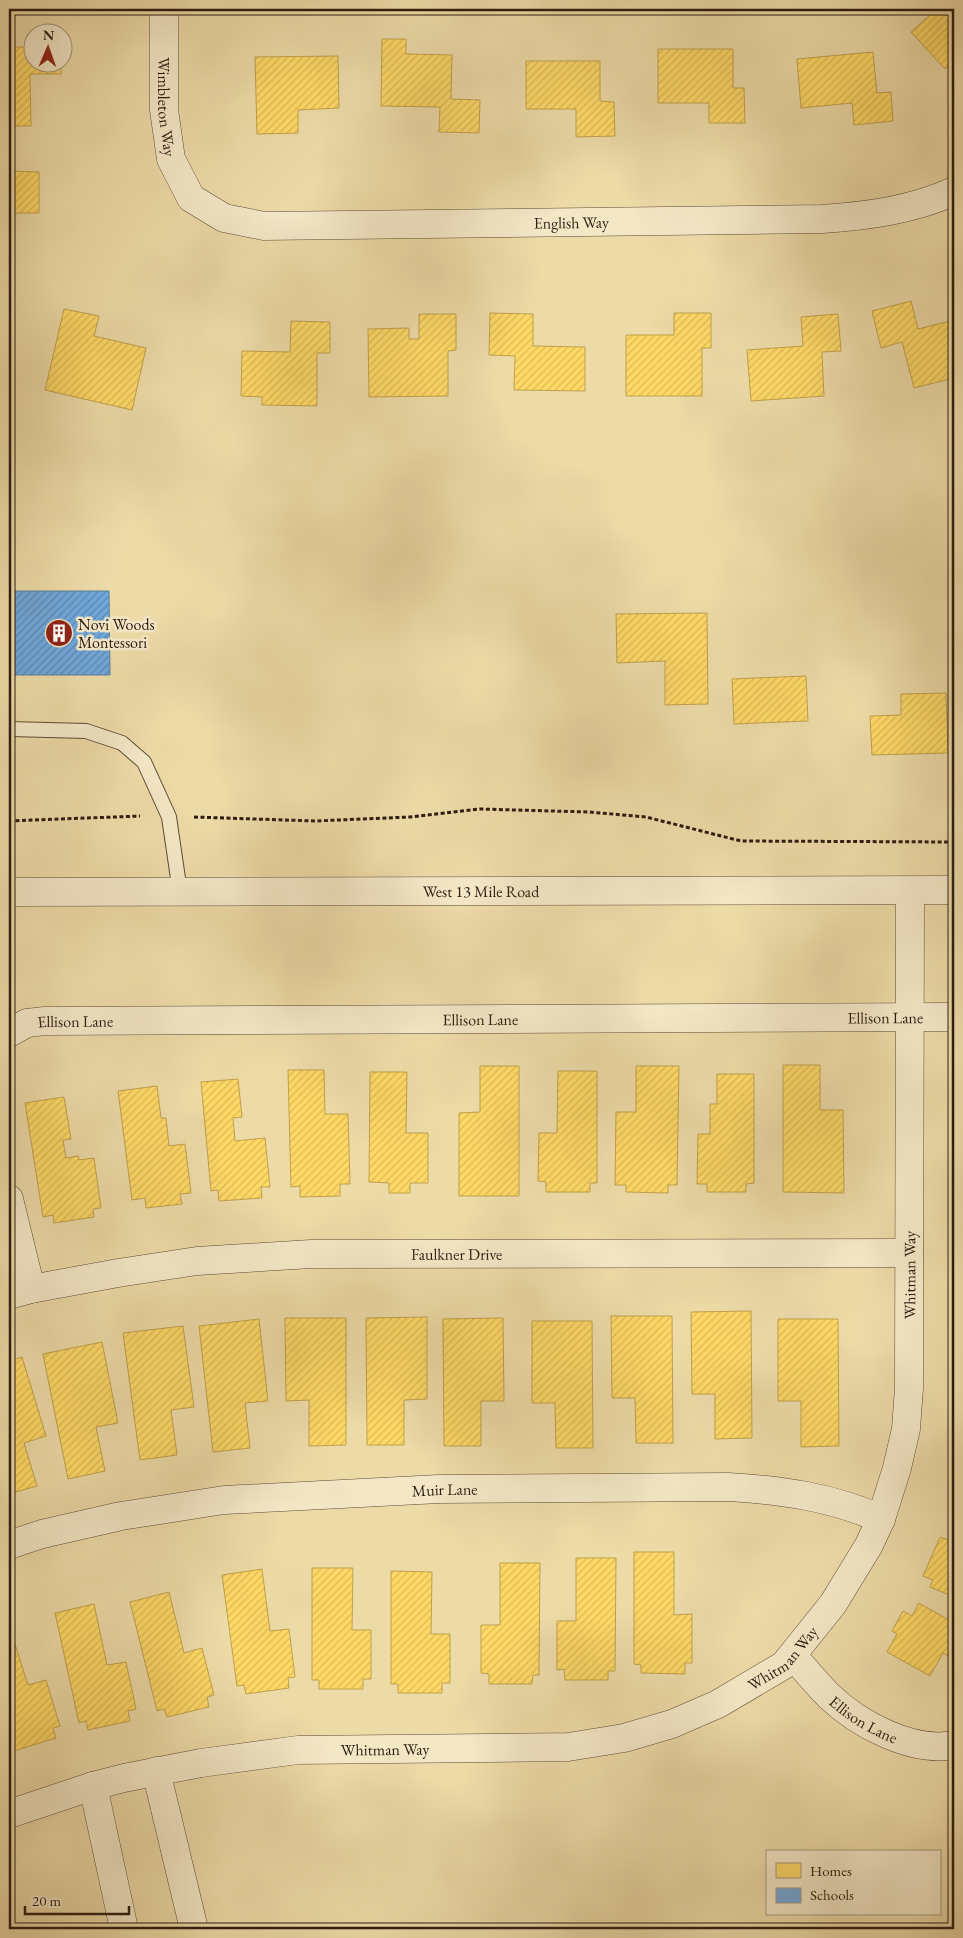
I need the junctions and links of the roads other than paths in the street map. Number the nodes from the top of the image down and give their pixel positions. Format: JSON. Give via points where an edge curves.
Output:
{"nodes":[{"id":1,"x":164,"y":9,"type":"edge"},
{"id":2,"x":954,"y":191,"type":"edge"},
{"id":3,"x":191,"y":198,"type":"joint"},
{"id":4,"x":9,"y":729,"type":"edge"},
{"id":5,"x":954,"y":890,"type":"edge"},
{"id":6,"x":910,"y":891,"type":"junction"},
{"id":7,"x":9,"y":892,"type":"edge"},
{"id":8,"x":180,"y":892,"type":"junction"},
{"id":9,"x":910,"y":1016,"type":"junction"},
{"id":10,"x":954,"y":1016,"type":"edge"},
{"id":11,"x":9,"y":1033,"type":"edge"},
{"id":12,"x":9,"y":1199,"type":"edge"},
{"id":13,"x":908,"y":1253,"type":"junction"},
{"id":14,"x":20,"y":1292,"type":"edge"},
{"id":15,"x":881,"y":1519,"type":"junction"},
{"id":16,"x":9,"y":1544,"type":"edge"},
{"id":17,"x":793,"y":1656,"type":"junction"},
{"id":18,"x":954,"y":1745,"type":"edge"},
{"id":19,"x":156,"y":1771,"type":"junction"},
{"id":20,"x":93,"y":1786,"type":"junction"},
{"id":21,"x":9,"y":1814,"type":"edge"},
{"id":22,"x":124,"y":1929,"type":"edge"},
{"id":23,"x":194,"y":1929,"type":"edge"}],
"edges":[{"from":1,"to":3,"type":"street","name":"Wimbleton Way","via":[[164,110],[171,159]]},
{"from":2,"to":3,"type":"street","name":"English Way","via":[[903,208],[863,216],[822,219],[264,226],[224,218]]},
{"from":4,"to":8,"type":"lane","via":[[86,731],[122,744],[144,762],[169,817]]},
{"from":5,"to":6,"type":"street","name":"West 13 Mile Road"},
{"from":6,"to":8,"type":"street","name":"West 13 Mile Road"},
{"from":6,"to":9,"type":"street","name":"Whitman Way"},
{"from":7,"to":8,"type":"street","name":"West 13 Mile Road"},
{"from":9,"to":10,"type":"street","name":"Ellison Lane"},
{"from":9,"to":11,"type":"street","name":"Ellison Lane","via":[[45,1021],[27,1023]]},
{"from":9,"to":13,"type":"street","name":"Whitman Way"},
{"from":12,"to":14,"type":"street"},
{"from":13,"to":14,"type":"street","name":"Faulkner Drive","via":[[311,1254],[198,1261]]},
{"from":13,"to":15,"type":"street","name":"Whitman Way","via":[[906,1429]]},
{"from":15,"to":16,"type":"street","name":"Muir Lane","via":[[859,1509],[814,1497],[764,1489],[439,1489],[224,1500],[121,1516]]},
{"from":15,"to":17,"type":"street","name":"Whitman Way","via":[[834,1604]]},
{"from":17,"to":18,"type":"street","name":"Ellison Lane","via":[[830,1697],[864,1722],[913,1743]]},
{"from":17,"to":19,"type":"street","name":"Whitman Way","via":[[784,1665],[718,1704],[672,1724],[624,1738],[568,1748],[298,1750]]},
{"from":19,"to":20,"type":"street","name":"Whitman Way"},
{"from":19,"to":23,"type":"street"},
{"from":20,"to":21,"type":"street","name":"Whitman Way"},
{"from":20,"to":22,"type":"street"}]}
